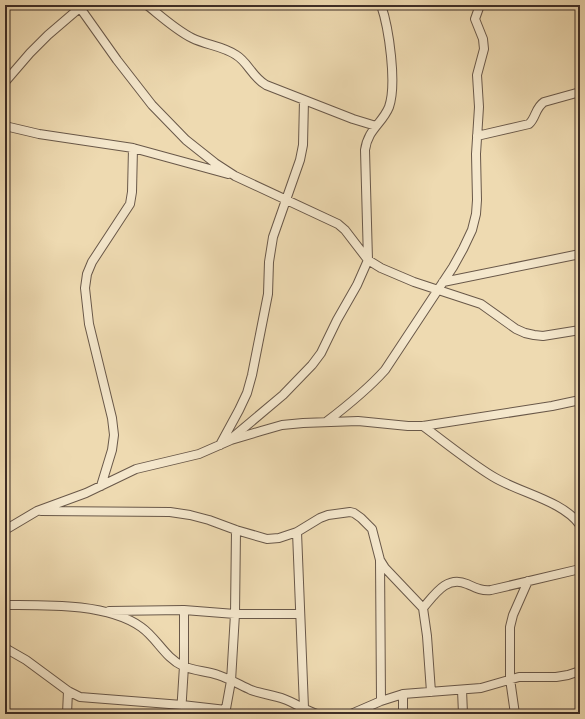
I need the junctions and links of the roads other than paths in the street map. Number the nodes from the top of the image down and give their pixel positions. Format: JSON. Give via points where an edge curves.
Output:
{"nodes":[{"id":1,"x":147,"y":5,"type":"edge"},
{"id":2,"x":381,"y":5,"type":"edge"},
{"id":3,"x":480,"y":5,"type":"edge"},
{"id":4,"x":80,"y":6,"type":"edge"},
{"id":5,"x":5,"y":82,"type":"edge"},
{"id":6,"x":580,"y":92,"type":"edge"},
{"id":7,"x":304,"y":100,"type":"junction"},
{"id":8,"x":5,"y":126,"type":"edge"},
{"id":9,"x":376,"y":126,"type":"junction"},
{"id":10,"x":477,"y":136,"type":"junction"},
{"id":11,"x":134,"y":148,"type":"junction"},
{"id":12,"x":235,"y":176,"type":"junction"},
{"id":13,"x":286,"y":200,"type":"junction"},
{"id":14,"x":580,"y":254,"type":"edge"},
{"id":15,"x":368,"y":260,"type":"junction"},
{"id":16,"x":443,"y":282,"type":"junction"},
{"id":17,"x":438,"y":290,"type":"junction"},
{"id":18,"x":580,"y":330,"type":"edge"},
{"id":19,"x":580,"y":400,"type":"edge"},
{"id":20,"x":326,"y":422,"type":"junction"},
{"id":21,"x":423,"y":426,"type":"junction"},
{"id":22,"x":231,"y":440,"type":"junction"},
{"id":23,"x":220,"y":444,"type":"junction"},
{"id":24,"x":102,"y":486,"type":"junction"},
{"id":25,"x":37,"y":511,"type":"junction"},
{"id":26,"x":580,"y":525,"type":"edge"},
{"id":27,"x":5,"y":530,"type":"edge"},
{"id":28,"x":236,"y":530,"type":"junction"},
{"id":29,"x":297,"y":532,"type":"junction"},
{"id":30,"x":380,"y":560,"type":"junction"},
{"id":31,"x":580,"y":569,"type":"edge"},
{"id":32,"x":528,"y":581,"type":"junction"},
{"id":33,"x":5,"y":604,"type":"edge"},
{"id":34,"x":423,"y":608,"type":"junction"},
{"id":35,"x":184,"y":610,"type":"junction"},
{"id":36,"x":100,"y":611,"type":"junction"},
{"id":37,"x":235,"y":614,"type":"junction"},
{"id":38,"x":300,"y":614,"type":"junction"},
{"id":39,"x":5,"y":648,"type":"edge"},
{"id":40,"x":184,"y":666,"type":"junction"},
{"id":41,"x":580,"y":671,"type":"edge"},
{"id":42,"x":510,"y":678,"type":"junction"},
{"id":43,"x":231,"y":680,"type":"junction"},
{"id":44,"x":462,"y":690,"type":"junction"},
{"id":45,"x":68,"y":691,"type":"junction"},
{"id":46,"x":431,"y":692,"type":"junction"},
{"id":47,"x":403,"y":694,"type":"junction"},
{"id":48,"x":381,"y":701,"type":"junction"},
{"id":49,"x":182,"y":705,"type":"junction"},
{"id":50,"x":304,"y":708,"type":"junction"},
{"id":51,"x":225,"y":712,"type":"edge"},
{"id":52,"x":67,"y":714,"type":"edge"},
{"id":53,"x":181,"y":714,"type":"edge"},
{"id":54,"x":317,"y":714,"type":"edge"},
{"id":55,"x":351,"y":714,"type":"edge"},
{"id":56,"x":403,"y":714,"type":"edge"},
{"id":57,"x":463,"y":714,"type":"edge"},
{"id":58,"x":515,"y":714,"type":"edge"}],
"edges":[{"from":1,"to":7,"type":"street","via":[[193,38],[237,56],[259,81]]},
{"from":2,"to":9,"type":"street","via":[[390,54],[391,95],[385,115]]},
{"from":3,"to":10,"type":"street","via":[[475,19],[484,49],[477,75]]},
{"from":4,"to":5,"type":"street","via":[[30,53]]},
{"from":4,"to":12,"type":"street","via":[[116,60],[152,105],[186,140]]},
{"from":6,"to":10,"type":"street","via":[[544,102],[529,124]]},
{"from":7,"to":9,"type":"street"},
{"from":7,"to":13,"type":"street","via":[[303,145]]},
{"from":8,"to":11,"type":"street","via":[[39,134]]},
{"from":9,"to":15,"type":"street","via":[[370,133],[365,150]]},
{"from":10,"to":16,"type":"street","via":[[476,214],[464,249]]},
{"from":11,"to":12,"type":"street"},
{"from":11,"to":24,"type":"street","via":[[130,204],[92,262],[85,288],[90,324],[114,435]]},
{"from":12,"to":13,"type":"street"},
{"from":13,"to":15,"type":"street","via":[[338,224]]},
{"from":13,"to":23,"type":"street","via":[[270,250],[268,294],[252,375],[247,393]]},
{"from":14,"to":16,"type":"street"},
{"from":15,"to":17,"type":"street","via":[[388,271]]},
{"from":15,"to":22,"type":"street","via":[[352,295],[312,365],[283,395]]},
{"from":16,"to":17,"type":"street"},
{"from":17,"to":18,"type":"street","via":[[481,304],[516,329],[529,334],[543,336]]},
{"from":17,"to":20,"type":"street","via":[[385,370],[354,401]]},
{"from":19,"to":21,"type":"street"},
{"from":20,"to":21,"type":"street","via":[[358,421]]},
{"from":20,"to":22,"type":"street","via":[[282,425]]},
{"from":21,"to":26,"type":"street","via":[[493,476],[511,487],[564,510]]},
{"from":22,"to":23,"type":"street"},
{"from":23,"to":24,"type":"street","via":[[199,454],[136,469]]},
{"from":24,"to":25,"type":"street"},
{"from":25,"to":27,"type":"street"},
{"from":25,"to":28,"type":"street","via":[[170,512],[190,514]]},
{"from":28,"to":29,"type":"street","via":[[267,539]]},
{"from":28,"to":37,"type":"street"},
{"from":29,"to":30,"type":"street","via":[[324,517],[354,513],[372,529]]},
{"from":29,"to":38,"type":"street"},
{"from":30,"to":34,"type":"street"},
{"from":30,"to":48,"type":"street"},
{"from":31,"to":32,"type":"street"},
{"from":32,"to":34,"type":"street","via":[[486,591],[451,581]]},
{"from":32,"to":42,"type":"street","via":[[511,622]]},
{"from":33,"to":36,"type":"street","via":[[49,605]]},
{"from":34,"to":46,"type":"street"},
{"from":35,"to":36,"type":"street"},
{"from":35,"to":37,"type":"street"},
{"from":35,"to":40,"type":"street"},
{"from":36,"to":40,"type":"street","via":[[134,622],[177,663]]},
{"from":37,"to":38,"type":"street"},
{"from":37,"to":43,"type":"street"},
{"from":38,"to":50,"type":"street"},
{"from":39,"to":45,"type":"street"},
{"from":40,"to":43,"type":"street"},
{"from":40,"to":49,"type":"street"},
{"from":41,"to":42,"type":"street","via":[[556,677]]},
{"from":42,"to":44,"type":"street","via":[[487,687]]},
{"from":42,"to":58,"type":"street"},
{"from":43,"to":50,"type":"street"},
{"from":43,"to":51,"type":"street"},
{"from":44,"to":46,"type":"street"},
{"from":44,"to":57,"type":"street"},
{"from":45,"to":49,"type":"street","via":[[85,698]]},
{"from":45,"to":52,"type":"street"},
{"from":46,"to":47,"type":"street"},
{"from":47,"to":48,"type":"street"},
{"from":47,"to":56,"type":"street"},
{"from":48,"to":55,"type":"street"},
{"from":49,"to":51,"type":"street"},
{"from":49,"to":53,"type":"street"},
{"from":50,"to":54,"type":"street"}]}
